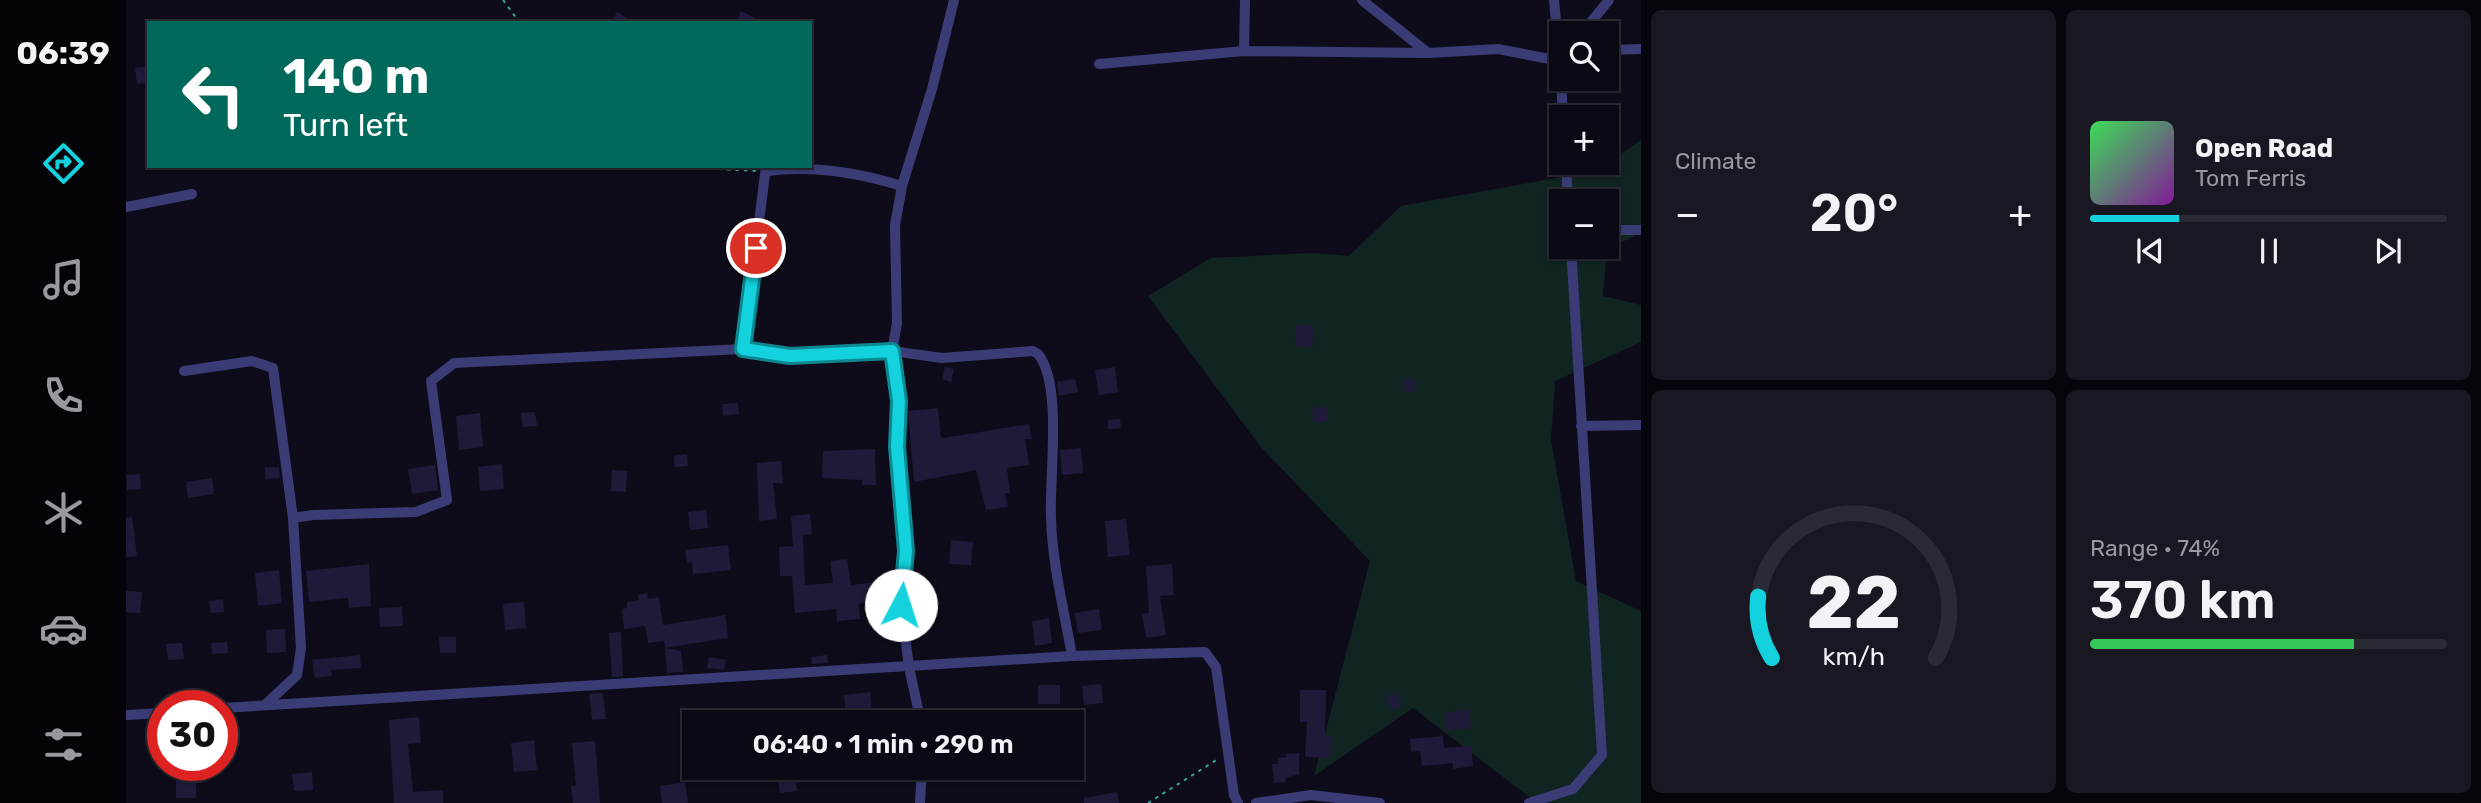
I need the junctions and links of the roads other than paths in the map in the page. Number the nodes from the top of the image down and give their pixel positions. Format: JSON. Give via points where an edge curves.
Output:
{"nodes":[{"id":1,"x":954,"y":0,"type":"edge"},
{"id":2,"x":1245,"y":0,"type":"edge"},
{"id":3,"x":1362,"y":0,"type":"edge"},
{"id":4,"x":1554,"y":0,"type":"edge"},
{"id":5,"x":1609,"y":0,"type":"edge"},
{"id":6,"x":1556,"y":21,"type":"edge"},
{"id":7,"x":1592,"y":21,"type":"edge"},
{"id":8,"x":1641,"y":49,"type":"edge"},
{"id":9,"x":1619,"y":50,"type":"edge"},
{"id":10,"x":1244,"y":51,"type":"junction"},
{"id":11,"x":1428,"y":53,"type":"junction"},
{"id":12,"x":1549,"y":58,"type":"edge"},
{"id":13,"x":1099,"y":64,"type":"dead end"},
{"id":14,"x":805,"y":168,"type":"edge"},
{"id":15,"x":766,"y":169,"type":"edge"},
{"id":16,"x":902,"y":186,"type":"junction"},
{"id":17,"x":192,"y":194,"type":"dead end"},
{"id":18,"x":126,"y":207,"type":"edge"},
{"id":19,"x":1619,"y":230,"type":"edge"},
{"id":20,"x":1641,"y":230,"type":"edge"},
{"id":21,"x":1572,"y":259,"type":"edge"},
{"id":22,"x":743,"y":349,"type":"junction"},
{"id":23,"x":892,"y":351,"type":"junction"},
{"id":24,"x":184,"y":371,"type":"dead end"},
{"id":25,"x":1641,"y":425,"type":"edge"},
{"id":26,"x":1581,"y":426,"type":"junction"},
{"id":27,"x":293,"y":519,"type":"junction"},
{"id":28,"x":1072,"y":656,"type":"junction"},
{"id":29,"x":909,"y":667,"type":"junction"},
{"id":30,"x":265,"y":705,"type":"junction"},
{"id":31,"x":238,"y":708,"type":"edge"},
{"id":32,"x":918,"y":710,"type":"edge"},
{"id":33,"x":147,"y":714,"type":"edge"},
{"id":34,"x":126,"y":715,"type":"edge"},
{"id":35,"x":921,"y":780,"type":"edge"},
{"id":36,"x":920,"y":803,"type":"edge"},
{"id":37,"x":1238,"y":803,"type":"edge"},
{"id":38,"x":1256,"y":803,"type":"edge"},
{"id":39,"x":1380,"y":803,"type":"edge"},
{"id":40,"x":1529,"y":803,"type":"edge"}],
"edges":[{"from":1,"to":16,"type":"street"},
{"from":2,"to":10,"type":"street"},
{"from":3,"to":11,"type":"street"},
{"from":4,"to":6,"type":"street"},
{"from":5,"to":7,"type":"street"},
{"from":8,"to":9,"type":"street"},
{"from":10,"to":11,"type":"street"},
{"from":10,"to":13,"type":"street"},
{"from":11,"to":12,"type":"street","via":[[1497,49]]},
{"from":14,"to":16,"type":"street","via":[[865,175]]},
{"from":15,"to":22,"type":"street"},
{"from":16,"to":23,"type":"street","via":[[895,225],[897,323]]},
{"from":17,"to":18,"type":"street"},
{"from":19,"to":20,"type":"street"},
{"from":21,"to":26,"type":"street"},
{"from":22,"to":23,"type":"street","via":[[790,356]]},
{"from":22,"to":27,"type":"street","via":[[454,363],[431,381],[447,500],[416,512]]},
{"from":23,"to":28,"type":"street","via":[[942,358],[1033,351],[1041,357],[1054,421],[1051,519]]},
{"from":23,"to":29,"type":"street","via":[[906,551],[901,605]]},
{"from":24,"to":27,"type":"street","via":[[252,361],[273,368]]},
{"from":25,"to":26,"type":"street"},
{"from":26,"to":40,"type":"street","via":[[1602,755],[1573,789]]},
{"from":27,"to":30,"type":"street","via":[[299,662],[297,675]]},
{"from":28,"to":29,"type":"street"},
{"from":28,"to":37,"type":"street","via":[[1205,652],[1216,667]]},
{"from":29,"to":30,"type":"street"},
{"from":29,"to":32,"type":"street"},
{"from":30,"to":31,"type":"street"},
{"from":33,"to":34,"type":"street"},
{"from":35,"to":36,"type":"street"},
{"from":38,"to":39,"type":"street","via":[[1311,795]]}]}
